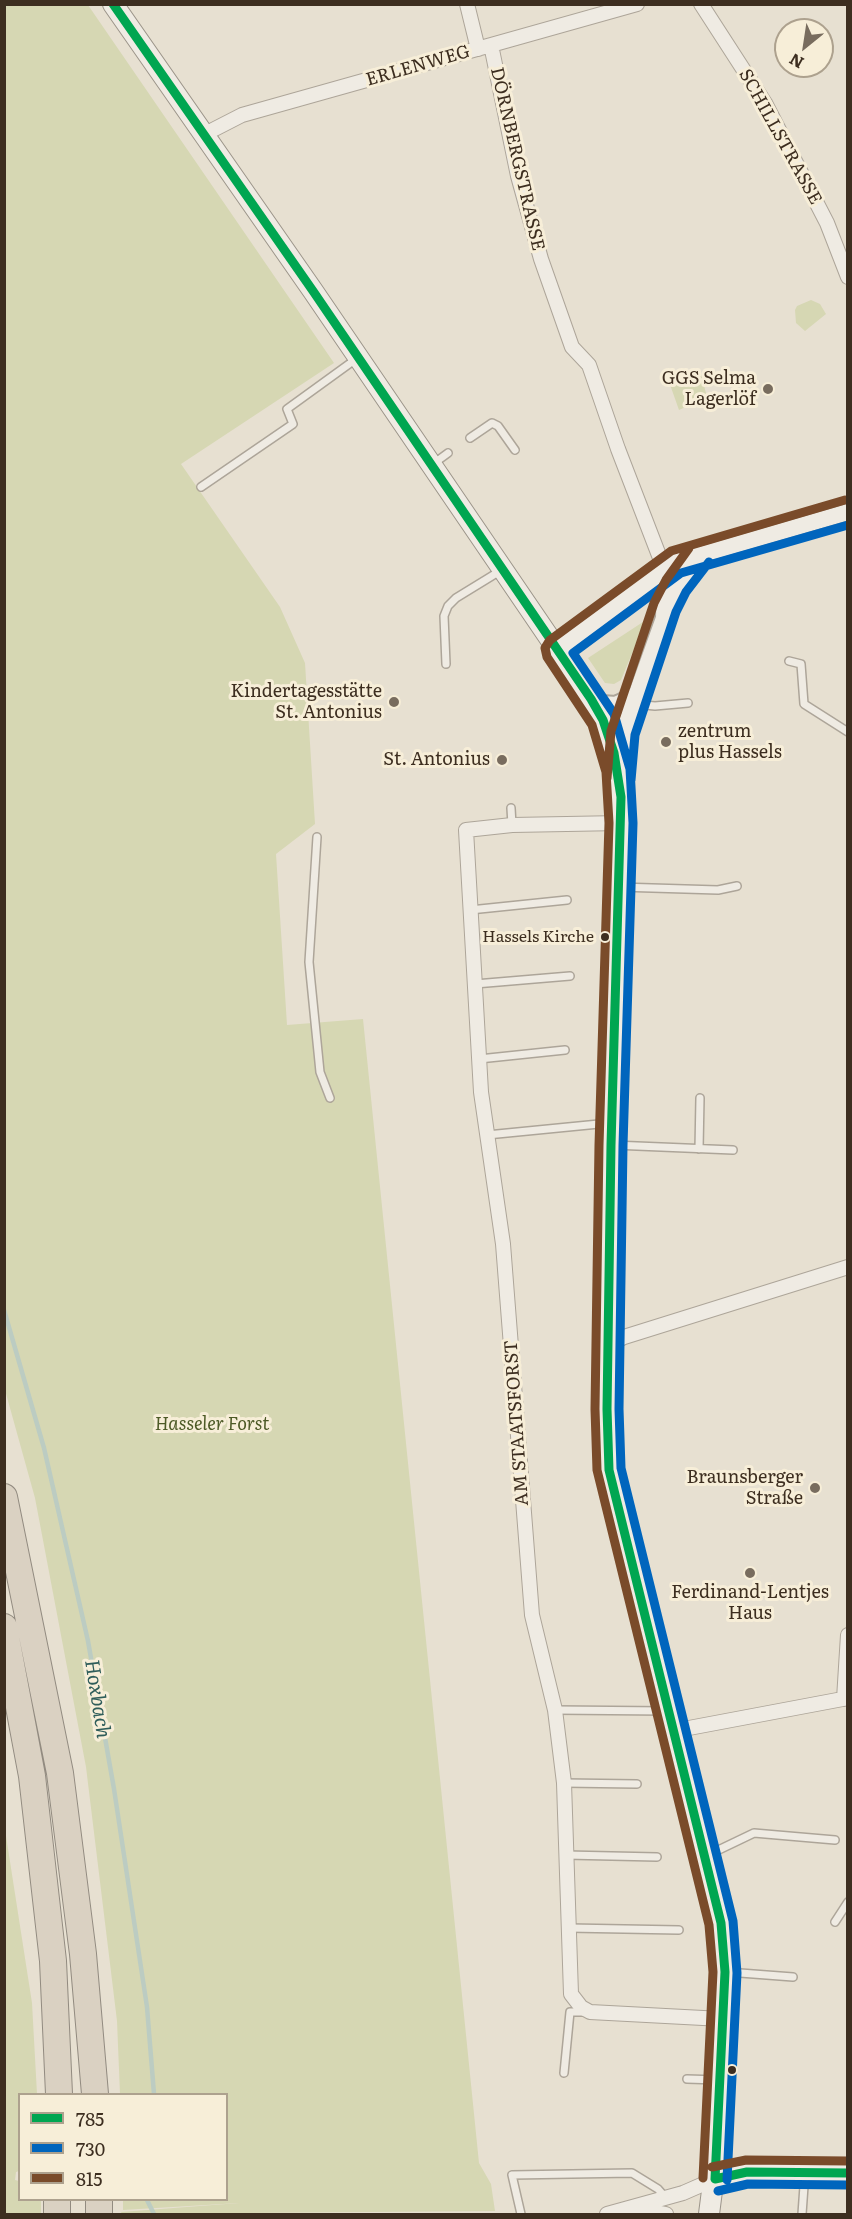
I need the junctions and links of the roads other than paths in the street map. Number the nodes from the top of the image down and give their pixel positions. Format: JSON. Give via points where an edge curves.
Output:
{"nodes":[{"id":1,"x":113,"y":4,"type":"edge"},
{"id":2,"x":467,"y":4,"type":"edge"},
{"id":3,"x":636,"y":4,"type":"edge"},
{"id":4,"x":701,"y":4,"type":"edge"},
{"id":5,"x":485,"y":47,"type":"junction"},
{"id":6,"x":203,"y":135,"type":"junction"},
{"id":7,"x":848,"y":276,"type":"edge"},
{"id":8,"x":358,"y":357,"type":"junction"},
{"id":9,"x":470,"y":438,"type":"dead end"},
{"id":10,"x":514,"y":450,"type":"dead end"},
{"id":11,"x":448,"y":453,"type":"dead end"},
{"id":12,"x":431,"y":465,"type":"junction"},
{"id":13,"x":201,"y":487,"type":"dead end"},
{"id":14,"x":848,"y":512,"type":"edge"},
{"id":15,"x":699,"y":555,"type":"junction"},
{"id":16,"x":503,"y":570,"type":"junction"},
{"id":17,"x":665,"y":571,"type":"junction"},
{"id":18,"x":643,"y":588,"type":"junction"},
{"id":19,"x":666,"y":607,"type":"junction"},
{"id":20,"x":557,"y":650,"type":"junction"},
{"id":21,"x":789,"y":661,"type":"dead end"},
{"id":22,"x":446,"y":664,"type":"dead end"},
{"id":23,"x":591,"y":699,"type":"junction"},
{"id":24,"x":636,"y":699,"type":"junction"},
{"id":25,"x":688,"y":703,"type":"dead end"},
{"id":26,"x":848,"y":732,"type":"edge"},
{"id":27,"x":618,"y":770,"type":"junction"},
{"id":28,"x":512,"y":808,"type":"dead end"},
{"id":29,"x":621,"y":823,"type":"junction"},
{"id":30,"x":512,"y":825,"type":"junction"},
{"id":31,"x":317,"y":837,"type":"dead end"},
{"id":32,"x":737,"y":886,"type":"dead end"},
{"id":33,"x":619,"y":887,"type":"junction"},
{"id":34,"x":567,"y":900,"type":"dead end"},
{"id":35,"x":470,"y":910,"type":"junction"},
{"id":36,"x":570,"y":976,"type":"dead end"},
{"id":37,"x":475,"y":984,"type":"junction"},
{"id":38,"x":566,"y":1050,"type":"dead end"},
{"id":39,"x":479,"y":1059,"type":"junction"},
{"id":40,"x":330,"y":1098,"type":"dead end"},
{"id":41,"x":700,"y":1098,"type":"dead end"},
{"id":42,"x":611,"y":1123,"type":"junction"},
{"id":43,"x":486,"y":1134,"type":"junction"},
{"id":44,"x":610,"y":1145,"type":"junction"},
{"id":45,"x":699,"y":1149,"type":"junction"},
{"id":46,"x":733,"y":1150,"type":"dead end"},
{"id":47,"x":848,"y":1267,"type":"edge"},
{"id":48,"x":608,"y":1345,"type":"junction"},
{"id":49,"x":4,"y":1497,"type":"edge"},
{"id":50,"x":4,"y":1627,"type":"edge"},
{"id":51,"x":848,"y":1635,"type":"edge"},
{"id":52,"x":846,"y":1699,"type":"edge"},
{"id":53,"x":555,"y":1710,"type":"junction"},
{"id":54,"x":668,"y":1711,"type":"junction"},
{"id":55,"x":673,"y":1731,"type":"junction"},
{"id":56,"x":564,"y":1783,"type":"junction"},
{"id":57,"x":637,"y":1784,"type":"dead end"},
{"id":58,"x":835,"y":1840,"type":"dead end"},
{"id":59,"x":566,"y":1855,"type":"junction"},
{"id":60,"x":657,"y":1857,"type":"dead end"},
{"id":61,"x":704,"y":1857,"type":"junction"},
{"id":62,"x":848,"y":1902,"type":"edge"},
{"id":63,"x":835,"y":1922,"type":"dead end"},
{"id":64,"x":569,"y":1928,"type":"junction"},
{"id":65,"x":679,"y":1930,"type":"dead end"},
{"id":66,"x":725,"y":1972,"type":"junction"},
{"id":67,"x":793,"y":1977,"type":"dead end"},
{"id":68,"x":590,"y":2012,"type":"junction"},
{"id":69,"x":722,"y":2019,"type":"junction"},
{"id":70,"x":564,"y":2073,"type":"dead end"},
{"id":71,"x":687,"y":2079,"type":"dead end"},
{"id":72,"x":720,"y":2080,"type":"junction"},
{"id":73,"x":59,"y":2093,"type":"edge"},
{"id":74,"x":95,"y":2093,"type":"edge"},
{"id":75,"x":805,"y":2172,"type":"junction"},
{"id":76,"x":848,"y":2173,"type":"edge"},
{"id":77,"x":715,"y":2179,"type":"junction"},
{"id":78,"x":665,"y":2197,"type":"junction"},
{"id":79,"x":631,"y":2207,"type":"junction"},
{"id":80,"x":521,"y":2214,"type":"edge"},
{"id":81,"x":607,"y":2214,"type":"edge"},
{"id":82,"x":666,"y":2214,"type":"edge"},
{"id":83,"x":709,"y":2214,"type":"edge"},
{"id":84,"x":802,"y":2214,"type":"edge"}],
"edges":[{"from":1,"to":6,"type":"main road"},
{"from":2,"to":5,"type":"street","name":"DÖRNBERGSTRASSE"},
{"from":3,"to":5,"type":"street","name":"ERLENWEG"},
{"from":4,"to":7,"type":"street","name":"SCHILLSTRASSE","via":[[765,103],[827,223]]},
{"from":5,"to":6,"type":"street","name":"ERLENWEG","via":[[242,115]]},
{"from":5,"to":17,"type":"street","name":"DÖRNBERGSTRASSE","via":[[541,259],[572,347],[589,365]]},
{"from":6,"to":8,"type":"main road"},
{"from":8,"to":12,"type":"main road"},
{"from":8,"to":13,"type":"lane","via":[[287,409],[293,424]]},
{"from":9,"to":10,"type":"lane","via":[[492,423]]},
{"from":11,"to":12,"type":"lane"},
{"from":12,"to":16,"type":"main road"},
{"from":14,"to":15,"type":"street"},
{"from":15,"to":17,"type":"street","via":[[676,562]]},
{"from":15,"to":19,"type":"street"},
{"from":16,"to":20,"type":"main road"},
{"from":16,"to":22,"type":"lane","via":[[448,606],[444,615]]},
{"from":17,"to":18,"type":"street"},
{"from":17,"to":19,"type":"street"},
{"from":18,"to":19,"type":"street"},
{"from":18,"to":20,"type":"street","via":[[613,615]]},
{"from":19,"to":24,"type":"street"},
{"from":20,"to":23,"type":"main road"},
{"from":21,"to":26,"type":"lane","via":[[801,664],[804,704]]},
{"from":23,"to":24,"type":"street","via":[[616,705]]},
{"from":23,"to":27,"type":"main road","via":[[608,730]]},
{"from":24,"to":25,"type":"lane","via":[[655,706]]},
{"from":24,"to":27,"type":"street","via":[[623,733],[623,759]]},
{"from":27,"to":29,"type":"main road"},
{"from":28,"to":30,"type":"lane"},
{"from":29,"to":30,"type":"street"},
{"from":29,"to":33,"type":"main road"},
{"from":30,"to":35,"type":"street","name":"AM STAATSFORST","via":[[466,830]]},
{"from":31,"to":40,"type":"lane","via":[[309,962],[320,1072]]},
{"from":32,"to":33,"type":"lane","via":[[718,890]]},
{"from":33,"to":42,"type":"main road"},
{"from":34,"to":35,"type":"lane"},
{"from":35,"to":37,"type":"street","name":"AM STAATSFORST"},
{"from":36,"to":37,"type":"lane"},
{"from":37,"to":39,"type":"street","name":"AM STAATSFORST"},
{"from":38,"to":39,"type":"lane"},
{"from":39,"to":43,"type":"street","name":"AM STAATSFORST"},
{"from":41,"to":45,"type":"lane"},
{"from":42,"to":43,"type":"lane"},
{"from":42,"to":44,"type":"main road"},
{"from":43,"to":53,"type":"street","name":"AM STAATSFORST","via":[[504,1254],[532,1615]]},
{"from":44,"to":45,"type":"lane"},
{"from":44,"to":48,"type":"main road"},
{"from":45,"to":46,"type":"lane"},
{"from":47,"to":48,"type":"street","via":[[624,1336]]},
{"from":48,"to":54,"type":"main road","via":[[609,1470]]},
{"from":49,"to":74,"type":"highway","via":[[60,1773]]},
{"from":50,"to":73,"type":"highway","via":[[32,1776],[52,1961]]},
{"from":51,"to":52,"type":"street"},
{"from":52,"to":55,"type":"street"},
{"from":53,"to":54,"type":"lane"},
{"from":53,"to":56,"type":"street","name":"AM STAATSFORST"},
{"from":54,"to":55,"type":"main road"},
{"from":55,"to":61,"type":"main road"},
{"from":56,"to":57,"type":"lane"},
{"from":56,"to":59,"type":"street","name":"AM STAATSFORST"},
{"from":58,"to":61,"type":"lane","via":[[754,1833]]},
{"from":59,"to":60,"type":"lane"},
{"from":59,"to":64,"type":"street","name":"AM STAATSFORST"},
{"from":61,"to":66,"type":"main road","via":[[721,1923]]},
{"from":62,"to":63,"type":"lane"},
{"from":64,"to":65,"type":"lane"},
{"from":64,"to":68,"type":"street","name":"AM STAATSFORST","via":[[571,1994],[580,2007]]},
{"from":66,"to":67,"type":"lane"},
{"from":66,"to":69,"type":"main road"},
{"from":68,"to":69,"type":"street"},
{"from":68,"to":70,"type":"lane","via":[[570,2012]]},
{"from":69,"to":72,"type":"main road"},
{"from":71,"to":72,"type":"lane"},
{"from":72,"to":77,"type":"main road"},
{"from":75,"to":76,"type":"street"},
{"from":75,"to":77,"type":"street","via":[[747,2172]]},
{"from":75,"to":84,"type":"lane"},
{"from":77,"to":78,"type":"street"},
{"from":77,"to":83,"type":"main road"},
{"from":78,"to":79,"type":"street"},
{"from":78,"to":80,"type":"lane","via":[[632,2173],[512,2175]]},
{"from":79,"to":81,"type":"street"},
{"from":79,"to":82,"type":"street"}]}
